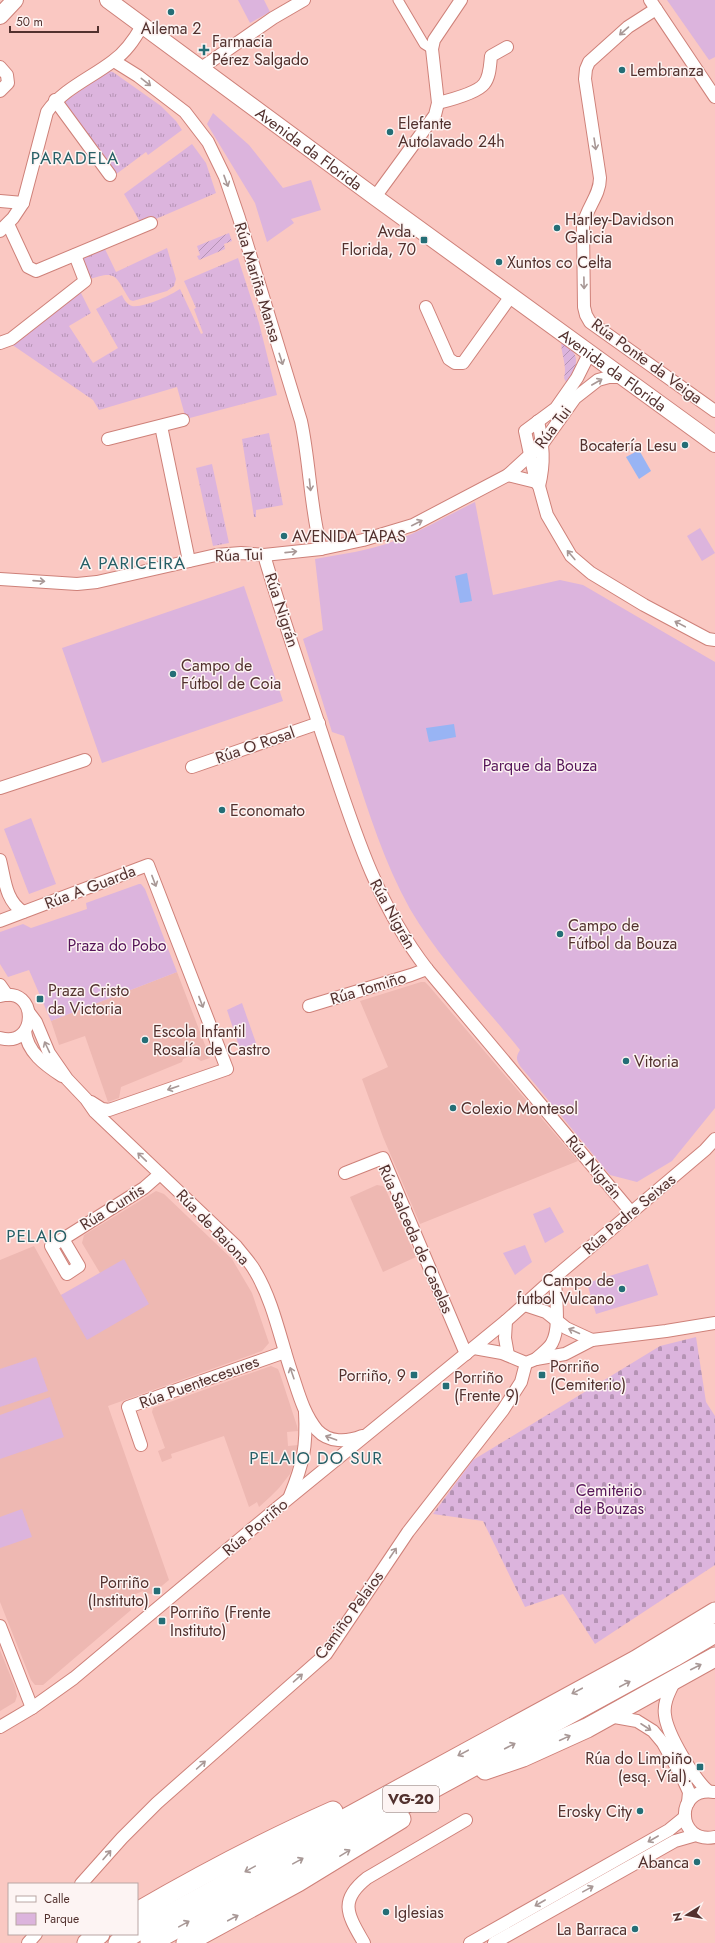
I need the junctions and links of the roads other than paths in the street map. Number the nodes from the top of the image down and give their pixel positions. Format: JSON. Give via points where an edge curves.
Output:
{"nodes":[{"id":1,"x":15,"y":0,"type":"edge"},
{"id":2,"x":108,"y":0,"type":"edge"},
{"id":3,"x":304,"y":0,"type":"edge"},
{"id":4,"x":398,"y":0,"type":"edge"},
{"id":5,"x":461,"y":0,"type":"edge"},
{"id":6,"x":653,"y":4,"type":"edge"},
{"id":7,"x":0,"y":16,"type":"edge"},
{"id":8,"x":142,"y":26,"type":"junction"},
{"id":9,"x":432,"y":48,"type":"junction"},
{"id":10,"x":507,"y":48,"type":"dead end"},
{"id":11,"x":114,"y":61,"type":"junction"},
{"id":12,"x":0,"y":67,"type":"edge"},
{"id":13,"x":200,"y":69,"type":"junction"},
{"id":14,"x":0,"y":91,"type":"edge"},
{"id":15,"x":715,"y":97,"type":"edge"},
{"id":16,"x":55,"y":100,"type":"junction"},
{"id":17,"x":438,"y":103,"type":"junction"},
{"id":18,"x":110,"y":175,"type":"dead end"},
{"id":19,"x":375,"y":197,"type":"junction"},
{"id":20,"x":0,"y":201,"type":"edge"},
{"id":21,"x":23,"y":203,"type":"junction"},
{"id":22,"x":151,"y":223,"type":"dead end"},
{"id":23,"x":4,"y":227,"type":"edge"},
{"id":24,"x":75,"y":255,"type":"junction"},
{"id":25,"x":511,"y":296,"type":"junction"},
{"id":26,"x":426,"y":307,"type":"dead end"},
{"id":27,"x":0,"y":343,"type":"edge"},
{"id":28,"x":590,"y":352,"type":"junction"},
{"id":29,"x":623,"y":377,"type":"junction"},
{"id":30,"x":578,"y":378,"type":"junction"},
{"id":31,"x":575,"y":398,"type":"junction"},
{"id":32,"x":715,"y":411,"type":"edge"},
{"id":33,"x":183,"y":420,"type":"dead end"},
{"id":34,"x":538,"y":421,"type":"junction"},
{"id":35,"x":161,"y":426,"type":"junction"},
{"id":36,"x":108,"y":439,"type":"dead end"},
{"id":37,"x":543,"y":443,"type":"junction"},
{"id":38,"x":715,"y":444,"type":"edge"},
{"id":39,"x":530,"y":456,"type":"junction"},
{"id":40,"x":508,"y":475,"type":"junction"},
{"id":41,"x":537,"y":484,"type":"junction"},
{"id":42,"x":321,"y":549,"type":"junction"},
{"id":43,"x":264,"y":555,"type":"junction"},
{"id":44,"x":189,"y":561,"type":"junction"},
{"id":45,"x":0,"y":579,"type":"edge"},
{"id":46,"x":715,"y":640,"type":"edge"},
{"id":47,"x":319,"y":723,"type":"junction"},
{"id":48,"x":85,"y":760,"type":"dead end"},
{"id":49,"x":192,"y":767,"type":"dead end"},
{"id":50,"x":0,"y":788,"type":"edge"},
{"id":51,"x":0,"y":860,"type":"edge"},
{"id":52,"x":23,"y":912,"type":"junction"},
{"id":53,"x":0,"y":921,"type":"edge"},
{"id":54,"x":427,"y":969,"type":"junction"},
{"id":55,"x":2,"y":992,"type":"edge"},
{"id":56,"x":309,"y":1006,"type":"dead end"},
{"id":57,"x":30,"y":1014,"type":"junction"},
{"id":58,"x":24,"y":1031,"type":"junction"},
{"id":59,"x":0,"y":1038,"type":"edge"},
{"id":60,"x":67,"y":1079,"type":"junction"},
{"id":61,"x":86,"y":1099,"type":"junction"},
{"id":62,"x":715,"y":1139,"type":"edge"},
{"id":63,"x":344,"y":1173,"type":"dead end"},
{"id":64,"x":160,"y":1174,"type":"junction"},
{"id":65,"x":631,"y":1212,"type":"junction"},
{"id":66,"x":63,"y":1239,"type":"dead end"},
{"id":67,"x":555,"y":1277,"type":"junction"},
{"id":68,"x":525,"y":1305,"type":"junction"},
{"id":69,"x":557,"y":1320,"type":"junction"},
{"id":70,"x":506,"y":1321,"type":"junction"},
{"id":71,"x":715,"y":1323,"type":"edge"},
{"id":72,"x":592,"y":1340,"type":"junction"},
{"id":73,"x":470,"y":1351,"type":"junction"},
{"id":74,"x":285,"y":1352,"type":"junction"},
{"id":75,"x":508,"y":1356,"type":"junction"},
{"id":76,"x":531,"y":1361,"type":"junction"},
{"id":77,"x":305,"y":1410,"type":"junction"},
{"id":78,"x":369,"y":1434,"type":"junction"},
{"id":79,"x":141,"y":1445,"type":"dead end"},
{"id":80,"x":289,"y":1498,"type":"junction"},
{"id":81,"x":715,"y":1612,"type":"edge"},
{"id":82,"x":715,"y":1621,"type":"edge"},
{"id":83,"x":0,"y":1626,"type":"edge"},
{"id":84,"x":715,"y":1633,"type":"edge"},
{"id":85,"x":715,"y":1640,"type":"edge"},
{"id":86,"x":715,"y":1657,"type":"edge"},
{"id":87,"x":674,"y":1658,"type":"junction"},
{"id":88,"x":636,"y":1660,"type":"junction"},
{"id":89,"x":676,"y":1678,"type":"junction"},
{"id":90,"x":32,"y":1708,"type":"junction"},
{"id":91,"x":609,"y":1716,"type":"junction"},
{"id":92,"x":0,"y":1727,"type":"edge"},
{"id":93,"x":419,"y":1777,"type":"junction"},
{"id":94,"x":712,"y":1792,"type":"edge"},
{"id":95,"x":417,"y":1796,"type":"junction"},
{"id":96,"x":688,"y":1803,"type":"junction"},
{"id":97,"x":685,"y":1817,"type":"junction"},
{"id":98,"x":466,"y":1820,"type":"dead end"},
{"id":99,"x":381,"y":1831,"type":"junction"},
{"id":100,"x":696,"y":1835,"type":"junction"},
{"id":101,"x":713,"y":1839,"type":"edge"},
{"id":102,"x":83,"y":1883,"type":"edge"},
{"id":103,"x":138,"y":1911,"type":"edge"},
{"id":104,"x":138,"y":1931,"type":"edge"},
{"id":105,"x":35,"y":1935,"type":"edge"},
{"id":106,"x":99,"y":1935,"type":"edge"},
{"id":107,"x":131,"y":1935,"type":"edge"},
{"id":108,"x":28,"y":1943,"type":"edge"},
{"id":109,"x":87,"y":1943,"type":"edge"},
{"id":110,"x":118,"y":1943,"type":"edge"},
{"id":111,"x":150,"y":1943,"type":"edge"},
{"id":112,"x":186,"y":1943,"type":"edge"},
{"id":113,"x":364,"y":1943,"type":"edge"},
{"id":114,"x":470,"y":1943,"type":"edge"},
{"id":115,"x":494,"y":1943,"type":"edge"}],
"edges":[{"from":1,"to":7,"type":"main road"},
{"from":2,"to":8,"type":"main road","name":"Avenida da Florida"},
{"from":3,"to":13,"type":"street","via":[[273,18]]},
{"from":4,"to":9,"type":"street","via":[[424,44]]},
{"from":5,"to":9,"type":"street","via":[[434,40]]},
{"from":6,"to":15,"type":"street"},
{"from":6,"to":32,"type":"street","name":"Rúa Ponte da Veiga","one_way":true,"via":[[589,62],[586,69],[585,79],[600,186],[586,212],[583,226],[584,307],[590,322]]},
{"from":8,"to":11,"type":"street","via":[[130,46]]},
{"from":8,"to":13,"type":"main road","name":"Avenida da Florida"},
{"from":9,"to":17,"type":"street"},
{"from":10,"to":17,"type":"street","via":[[491,56],[484,84]]},
{"from":11,"to":16,"type":"street"},
{"from":11,"to":42,"type":"street","name":"Rúa Mariña Mansa","one_way":true,"via":[[185,112],[208,142],[225,177],[301,421]]},
{"from":12,"to":14,"type":"street","via":[[8,74],[8,83]]},
{"from":13,"to":19,"type":"main road","name":"Avenida da Florida"},
{"from":16,"to":18,"type":"street"},
{"from":16,"to":21,"type":"street","via":[[47,112]]},
{"from":17,"to":19,"type":"street","via":[[435,115]]},
{"from":19,"to":25,"type":"main road","name":"Avenida da Florida"},
{"from":20,"to":21,"type":"street"},
{"from":21,"to":23,"type":"street"},
{"from":22,"to":24,"type":"street"},
{"from":23,"to":24,"type":"street","via":[[28,267],[36,271]]},
{"from":24,"to":27,"type":"street","via":[[85,281],[11,339]]},
{"from":25,"to":26,"type":"street","via":[[463,363],[455,363],[449,359]]},
{"from":25,"to":28,"type":"main road","name":"Avenida da Florida"},
{"from":28,"to":29,"type":"main road","name":"Avenida da Florida"},
{"from":28,"to":30,"type":"street","name":"Rúa Tui"},
{"from":31,"to":29,"type":"street","name":"Rúa Tui","one_way":true,"via":[[598,380]]},
{"from":29,"to":38,"type":"main road","name":"Avenida da Florida"},
{"from":30,"to":31,"type":"street","name":"Rúa Tui"},
{"from":30,"to":34,"type":"street","name":"Rúa Tui","via":[[556,408]]},
{"from":31,"to":37,"type":"street","name":"Rúa Tui"},
{"from":33,"to":35,"type":"street"},
{"from":34,"to":37,"type":"street"},
{"from":34,"to":39,"type":"street","name":"Rúa Tui","via":[[525,431]]},
{"from":35,"to":36,"type":"street"},
{"from":35,"to":44,"type":"street"},
{"from":37,"to":39,"type":"street","name":"Rúa Tui"},
{"from":37,"to":41,"type":"street","via":[[544,467]]},
{"from":39,"to":40,"type":"street","name":"Rúa Tui"},
{"from":39,"to":41,"type":"street"},
{"from":40,"to":41,"type":"street"},
{"from":42,"to":40,"type":"street","name":"Rúa Tui","one_way":true,"via":[[413,525]]},
{"from":46,"to":41,"type":"street","one_way":true,"via":[[708,639],[644,605],[591,573],[571,556],[547,515]]},
{"from":43,"to":42,"type":"street","name":"Rúa Tui","one_way":true},
{"from":43,"to":44,"type":"street","name":"Rúa Tui","via":[[216,554]]},
{"from":43,"to":47,"type":"street","name":"Rúa Nigrán"},
{"from":45,"to":44,"type":"street","name":"Rúa Tui","one_way":true,"via":[[77,584]]},
{"from":47,"to":49,"type":"street","name":"Rúa O Rosal"},
{"from":47,"to":54,"type":"street","name":"Rúa Nigrán","via":[[369,871],[396,924]]},
{"from":48,"to":50,"type":"street"},
{"from":51,"to":52,"type":"street","via":[[9,897]]},
{"from":52,"to":53,"type":"street","name":"Rúa A Guarda"},
{"from":52,"to":61,"type":"street","name":"Rúa A Guarda","one_way":true,"via":[[148,865],[227,1070],[109,1110],[102,1109]]},
{"from":54,"to":56,"type":"street","name":"Rúa Tomiño"},
{"from":54,"to":65,"type":"street","name":"Rúa Nigrán"},
{"from":55,"to":57,"type":"street","name":"Rúa de Baiona","via":[[24,1002]]},
{"from":57,"to":58,"type":"street"},
{"from":60,"to":57,"type":"street","name":"Rúa de Baiona","one_way":true,"via":[[49,1053]]},
{"from":58,"to":59,"type":"street","via":[[10,1039]]},
{"from":58,"to":60,"type":"street","name":"Rúa de Baiona","via":[[29,1047],[47,1067]]},
{"from":60,"to":61,"type":"street","name":"Rúa de Baiona"},
{"from":64,"to":61,"type":"street","name":"Rúa de Baiona","one_way":true,"via":[[95,1112]]},
{"from":62,"to":65,"type":"street","name":"Rúa Padre Seixas"},
{"from":63,"to":73,"type":"street","name":"Rúa Salceda de Caselas","via":[[383,1158]]},
{"from":64,"to":66,"type":"street","name":"Rúa Cuntis","via":[[144,1188]]},
{"from":64,"to":74,"type":"street","name":"Rúa de Baiona","via":[[236,1246],[255,1270]]},
{"from":65,"to":67,"type":"street","name":"Rúa Padre Seixas"},
{"from":67,"to":68,"type":"street","name":"Rúa Padre Seixas"},
{"from":67,"to":69,"type":"street"},
{"from":68,"to":69,"type":"street","via":[[546,1312]]},
{"from":68,"to":70,"type":"street"},
{"from":72,"to":69,"type":"street","one_way":true,"via":[[566,1328]]},
{"from":69,"to":76,"type":"street","via":[[552,1344]]},
{"from":70,"to":73,"type":"street","name":"Rúa Porriño"},
{"from":70,"to":75,"type":"street"},
{"from":71,"to":72,"type":"street"},
{"from":72,"to":76,"type":"street","via":[[565,1354]]},
{"from":73,"to":75,"type":"street"},
{"from":73,"to":78,"type":"street","name":"Rúa Porriño"},
{"from":77,"to":74,"type":"street","name":"Rúa de Baiona","one_way":true},
{"from":74,"to":79,"type":"street","name":"Rúa Puentecesures","via":[[128,1408]]},
{"from":75,"to":76,"type":"street"},
{"from":102,"to":76,"type":"street","name":"Camiño Pelaios","one_way":true,"via":[[157,1803],[326,1654],[408,1532],[503,1410]]},
{"from":78,"to":77,"type":"street","name":"Rúa de Baiona","one_way":true,"via":[[355,1439],[334,1440],[317,1429]]},
{"from":77,"to":80,"type":"street","name":"Rúa de Baiona","via":[[305,1451]]},
{"from":78,"to":80,"type":"street","name":"Rúa Porriño"},
{"from":80,"to":90,"type":"street","name":"Rúa Porriño","via":[[74,1678]]},
{"from":81,"to":88,"type":"highway"},
{"from":82,"to":88,"type":"highway","number":"VG-20"},
{"from":83,"to":90,"type":"street"},
{"from":84,"to":87,"type":"highway","number":"VG-20"},
{"from":85,"to":87,"type":"highway"},
{"from":89,"to":86,"type":"highway","one_way":true},
{"from":95,"to":87,"type":"highway","number":"VG-20","one_way":true},
{"from":88,"to":93,"type":"highway","number":"VG-20","one_way":true},
{"from":89,"to":91,"type":"highway"},
{"from":89,"to":94,"type":"street","via":[[665,1703],[667,1726],[691,1774]]},
{"from":90,"to":92,"type":"street","name":"Rúa Porriño"},
{"from":91,"to":96,"type":"street","one_way":true,"via":[[637,1721],[653,1731],[683,1778],[689,1792]]},
{"from":99,"to":91,"type":"highway","one_way":true,"via":[[491,1767],[523,1757]]},
{"from":93,"to":103,"type":"highway","via":[[344,1806],[282,1834]]},
{"from":93,"to":104,"type":"highway","number":"VG-20","one_way":true},
{"from":94,"to":96,"type":"street","via":[[697,1794]]},
{"from":95,"to":99,"type":"highway"},
{"from":111,"to":95,"type":"highway","number":"VG-20","one_way":true},
{"from":96,"to":97,"type":"street"},
{"from":97,"to":100,"type":"street","via":[[686,1824]]},
{"from":97,"to":114,"type":"street","one_way":true,"via":[[669,1830]]},
{"from":98,"to":113,"type":"street","via":[[355,1888],[349,1900],[348,1912]]},
{"from":112,"to":99,"type":"highway","one_way":true,"via":[[298,1882]]},
{"from":100,"to":101,"type":"street"},
{"from":115,"to":100,"type":"street","one_way":true,"via":[[675,1841]]},
{"from":105,"to":108,"type":"street"},
{"from":106,"to":109,"type":"highway"},
{"from":107,"to":110,"type":"highway"}]}
